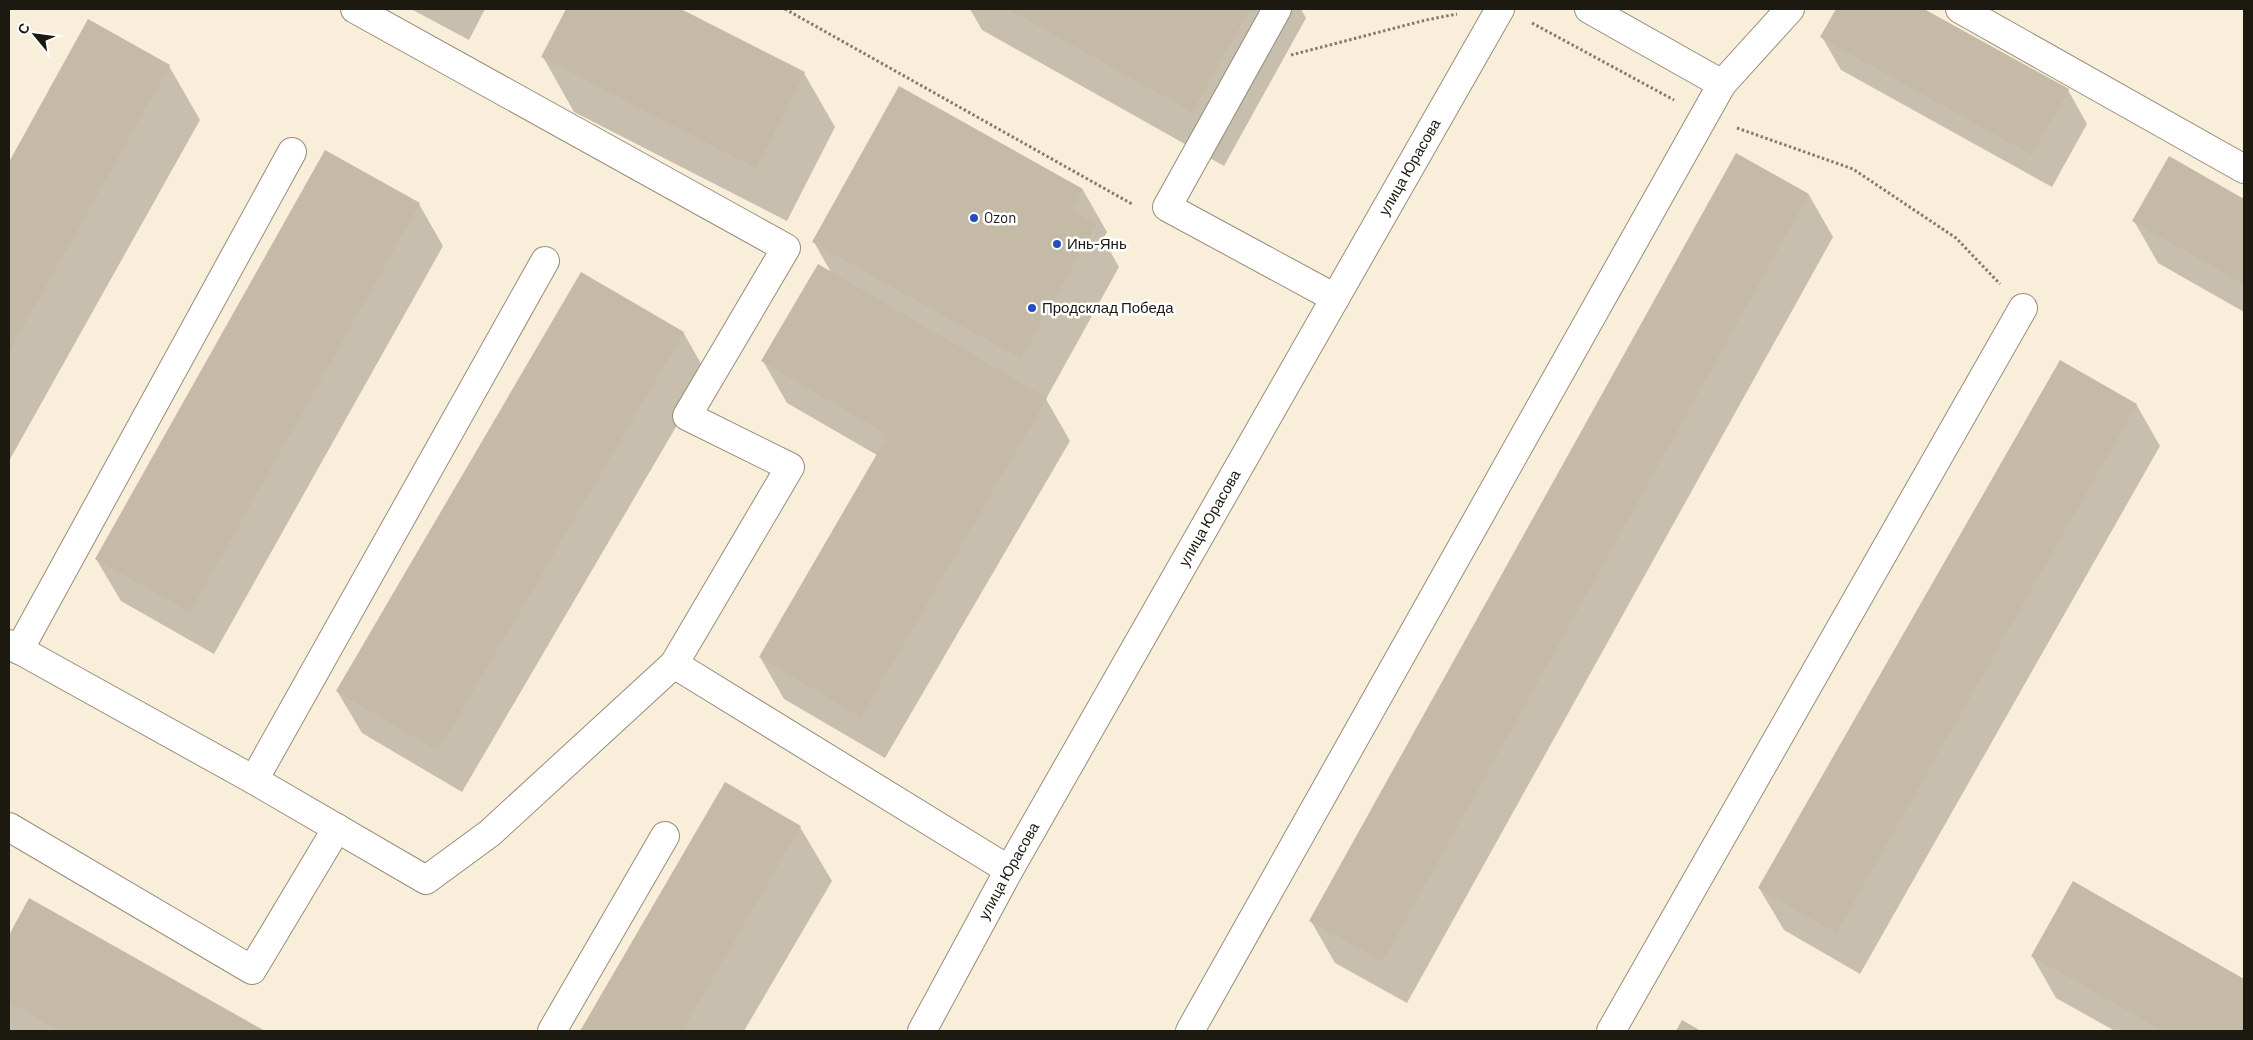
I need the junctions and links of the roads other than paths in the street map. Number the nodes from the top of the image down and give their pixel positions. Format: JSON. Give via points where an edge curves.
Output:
{"nodes":[{"id":1,"x":355,"y":9,"type":"edge"},
{"id":2,"x":1277,"y":9,"type":"edge"},
{"id":3,"x":1588,"y":9,"type":"edge"},
{"id":4,"x":1790,"y":9,"type":"edge"},
{"id":5,"x":1960,"y":9,"type":"edge"},
{"id":6,"x":1512,"y":13,"type":"edge"},
{"id":7,"x":1722,"y":84,"type":"junction"},
{"id":8,"x":292,"y":152,"type":"dead end"},
{"id":9,"x":2244,"y":169,"type":"edge"},
{"id":10,"x":545,"y":261,"type":"dead end"},
{"id":11,"x":1335,"y":298,"type":"junction"},
{"id":12,"x":2023,"y":308,"type":"road end"},
{"id":13,"x":14,"y":647,"type":"edge"},
{"id":14,"x":674,"y":664,"type":"junction"},
{"id":15,"x":254,"y":780,"type":"junction"},
{"id":16,"x":9,"y":827,"type":"edge"},
{"id":17,"x":337,"y":828,"type":"junction"},
{"id":18,"x":665,"y":836,"type":"dead end"},
{"id":19,"x":1009,"y":870,"type":"junction"},
{"id":20,"x":552,"y":1031,"type":"edge"},
{"id":21,"x":922,"y":1031,"type":"edge"},
{"id":22,"x":1190,"y":1031,"type":"edge"},
{"id":23,"x":1611,"y":1031,"type":"edge"}],
"edges":[{"from":1,"to":14,"type":"street","via":[[786,248],[687,416],[790,467]]},
{"from":2,"to":11,"type":"street","via":[[1167,207]]},
{"from":3,"to":7,"type":"street"},
{"from":4,"to":7,"type":"street"},
{"from":5,"to":9,"type":"street"},
{"from":6,"to":11,"type":"street","name":"улица Юрасова"},
{"from":7,"to":22,"type":"street"},
{"from":8,"to":13,"type":"street"},
{"from":10,"to":15,"type":"street"},
{"from":11,"to":19,"type":"street","name":"улица Юрасова"},
{"from":12,"to":23,"type":"street"},
{"from":13,"to":15,"type":"street"},
{"from":14,"to":17,"type":"street","via":[[490,833],[426,880]]},
{"from":14,"to":19,"type":"street"},
{"from":15,"to":17,"type":"street"},
{"from":16,"to":17,"type":"street","via":[[252,970]]},
{"from":18,"to":20,"type":"street"},
{"from":19,"to":21,"type":"street","name":"улица Юрасова"}]}
